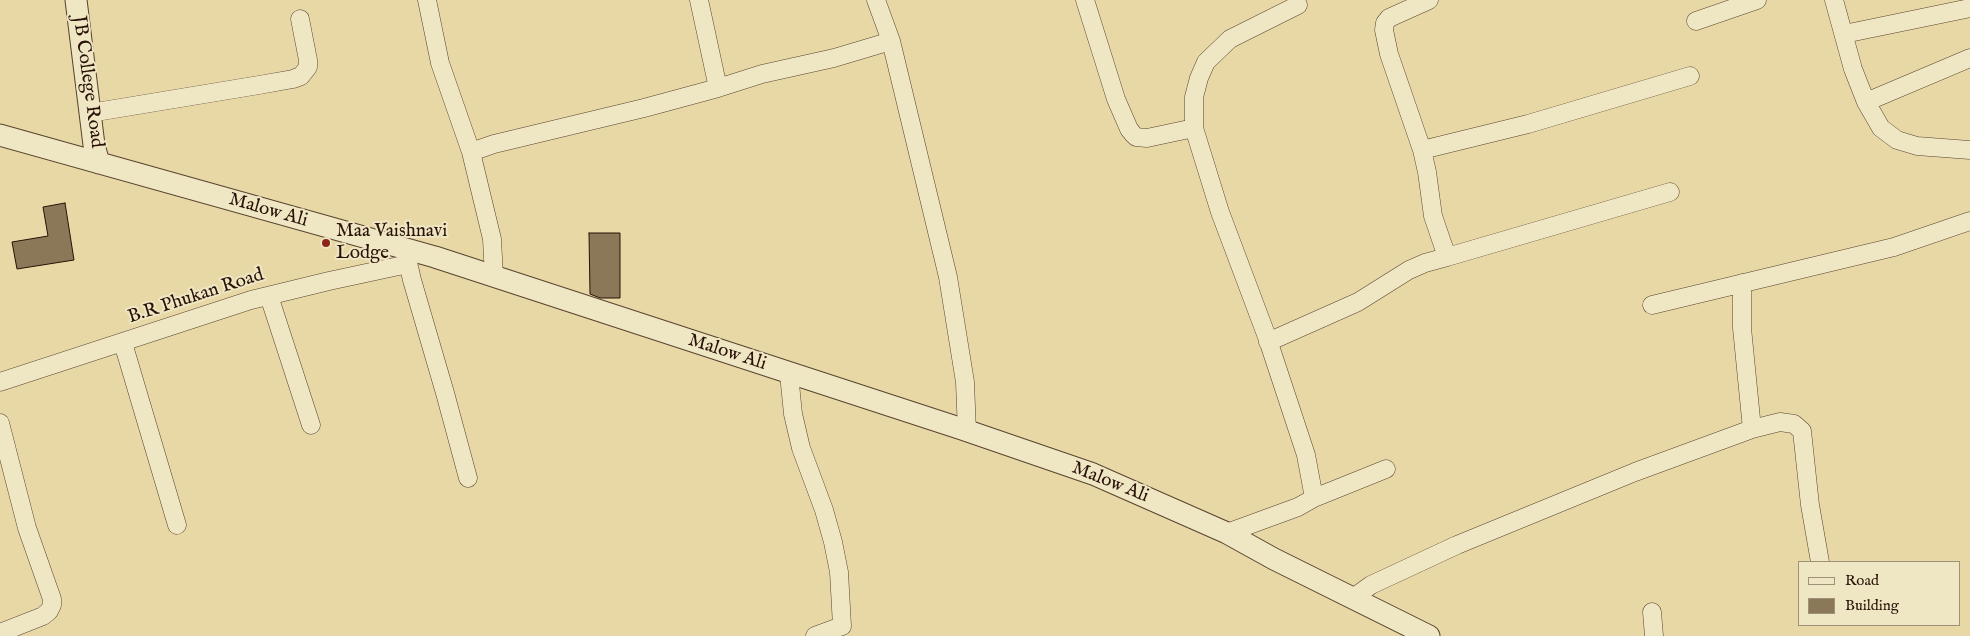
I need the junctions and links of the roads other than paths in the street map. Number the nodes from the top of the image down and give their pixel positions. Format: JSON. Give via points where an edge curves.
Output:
{"nodes":[{"id":1,"x":76,"y":0,"type":"edge"},
{"id":2,"x":427,"y":0,"type":"edge"},
{"id":3,"x":699,"y":0,"type":"edge"},
{"id":4,"x":876,"y":0,"type":"edge"},
{"id":5,"x":1085,"y":0,"type":"edge"},
{"id":6,"x":1429,"y":0,"type":"edge"},
{"id":7,"x":1757,"y":0,"type":"edge"},
{"id":8,"x":1834,"y":0,"type":"edge"},
{"id":9,"x":1298,"y":5,"type":"dead end"},
{"id":10,"x":1970,"y":8,"type":"edge"},
{"id":11,"x":300,"y":19,"type":"dead end"},
{"id":12,"x":1696,"y":21,"type":"dead end"},
{"id":13,"x":1844,"y":34,"type":"junction"},
{"id":14,"x":891,"y":41,"type":"junction"},
{"id":15,"x":1970,"y":58,"type":"edge"},
{"id":16,"x":1690,"y":76,"type":"dead end"},
{"id":17,"x":718,"y":88,"type":"junction"},
{"id":18,"x":1866,"y":102,"type":"junction"},
{"id":19,"x":90,"y":113,"type":"junction"},
{"id":20,"x":1194,"y":128,"type":"junction"},
{"id":21,"x":0,"y":135,"type":"edge"},
{"id":22,"x":1422,"y":150,"type":"junction"},
{"id":23,"x":1970,"y":150,"type":"edge"},
{"id":24,"x":471,"y":152,"type":"junction"},
{"id":25,"x":99,"y":163,"type":"junction"},
{"id":26,"x":1670,"y":192,"type":"dead end"},
{"id":27,"x":1970,"y":221,"type":"edge"},
{"id":28,"x":407,"y":257,"type":"junction"},
{"id":29,"x":1447,"y":257,"type":"junction"},
{"id":30,"x":494,"y":277,"type":"junction"},
{"id":31,"x":1742,"y":283,"type":"junction"},
{"id":32,"x":269,"y":296,"type":"junction"},
{"id":33,"x":1652,"y":305,"type":"dead end"},
{"id":34,"x":1268,"y":342,"type":"junction"},
{"id":35,"x":124,"y":343,"type":"junction"},
{"id":36,"x":789,"y":374,"type":"junction"},
{"id":37,"x":0,"y":382,"type":"edge"},
{"id":38,"x":0,"y":423,"type":"edge"},
{"id":39,"x":311,"y":425,"type":"dead end"},
{"id":40,"x":1752,"y":429,"type":"junction"},
{"id":41,"x":967,"y":432,"type":"junction"},
{"id":42,"x":1386,"y":469,"type":"dead end"},
{"id":43,"x":468,"y":478,"type":"dead end"},
{"id":44,"x":1314,"y":498,"type":"junction"},
{"id":45,"x":177,"y":525,"type":"dead end"},
{"id":46,"x":1227,"y":534,"type":"junction"},
{"id":47,"x":1820,"y":561,"type":"edge"},
{"id":48,"x":1353,"y":598,"type":"junction"},
{"id":49,"x":1652,"y":612,"type":"dead end"},
{"id":50,"x":844,"y":631,"type":"edge"},
{"id":51,"x":0,"y":633,"type":"edge"},
{"id":52,"x":814,"y":636,"type":"edge"},
{"id":53,"x":1429,"y":636,"type":"edge"},
{"id":54,"x":1654,"y":636,"type":"edge"}],
"edges":[{"from":1,"to":19,"type":"street","name":"JB College Road"},
{"from":2,"to":24,"type":"street","via":[[440,63]]},
{"from":3,"to":17,"type":"street"},
{"from":4,"to":14,"type":"street"},
{"from":5,"to":20,"type":"street","via":[[1116,99],[1133,134],[1147,138]]},
{"from":6,"to":22,"type":"street","via":[[1389,18],[1384,30]]},
{"from":7,"to":12,"type":"street"},
{"from":8,"to":13,"type":"street"},
{"from":9,"to":20,"type":"street","via":[[1230,39],[1206,62],[1194,97]]},
{"from":10,"to":13,"type":"street"},
{"from":11,"to":19,"type":"street","via":[[308,60],[306,72],[300,76]]},
{"from":13,"to":18,"type":"street"},
{"from":14,"to":17,"type":"street"},
{"from":14,"to":41,"type":"street","via":[[948,277],[965,382]]},
{"from":15,"to":18,"type":"street"},
{"from":16,"to":22,"type":"street","via":[[1528,124]]},
{"from":17,"to":24,"type":"street"},
{"from":18,"to":23,"type":"street","via":[[1881,128],[1897,140],[1917,146]]},
{"from":19,"to":25,"type":"street","name":"JB College Road"},
{"from":20,"to":34,"type":"street","via":[[1220,212]]},
{"from":21,"to":25,"type":"street","name":"Malow Ali"},
{"from":22,"to":29,"type":"street","via":[[1433,216]]},
{"from":24,"to":30,"type":"street","via":[[492,239]]},
{"from":25,"to":28,"type":"street","name":"Malow Ali"},
{"from":26,"to":29,"type":"street"},
{"from":27,"to":31,"type":"street","via":[[1894,247]]},
{"from":28,"to":30,"type":"street","name":"Malow Ali"},
{"from":28,"to":32,"type":"street","name":"B.R Phukan Road"},
{"from":28,"to":43,"type":"street"},
{"from":29,"to":34,"type":"street","via":[[1409,270],[1358,302]]},
{"from":30,"to":36,"type":"street","name":"Malow Ali"},
{"from":31,"to":33,"type":"street"},
{"from":31,"to":40,"type":"street","via":[[1742,328]]},
{"from":32,"to":35,"type":"street","name":"B.R Phukan Road"},
{"from":32,"to":39,"type":"street"},
{"from":34,"to":44,"type":"street","via":[[1306,455]]},
{"from":35,"to":37,"type":"street","name":"B.R Phukan Road"},
{"from":35,"to":45,"type":"street"},
{"from":36,"to":41,"type":"street","name":"Malow Ali"},
{"from":36,"to":50,"type":"street","via":[[801,448],[834,542]]},
{"from":38,"to":51,"type":"street","via":[[26,528],[52,599],[52,605],[43,616]]},
{"from":40,"to":47,"type":"street","via":[[1787,422],[1802,431]]},
{"from":40,"to":48,"type":"street","via":[[1635,472],[1457,545],[1371,585]]},
{"from":41,"to":46,"type":"street","name":"Malow Ali","via":[[1092,474]]},
{"from":42,"to":44,"type":"street"},
{"from":44,"to":46,"type":"street"},
{"from":46,"to":48,"type":"street","name":"Malow Ali"},
{"from":48,"to":53,"type":"street","name":"Malow Ali"},
{"from":49,"to":54,"type":"street"},
{"from":50,"to":52,"type":"street"}]}
